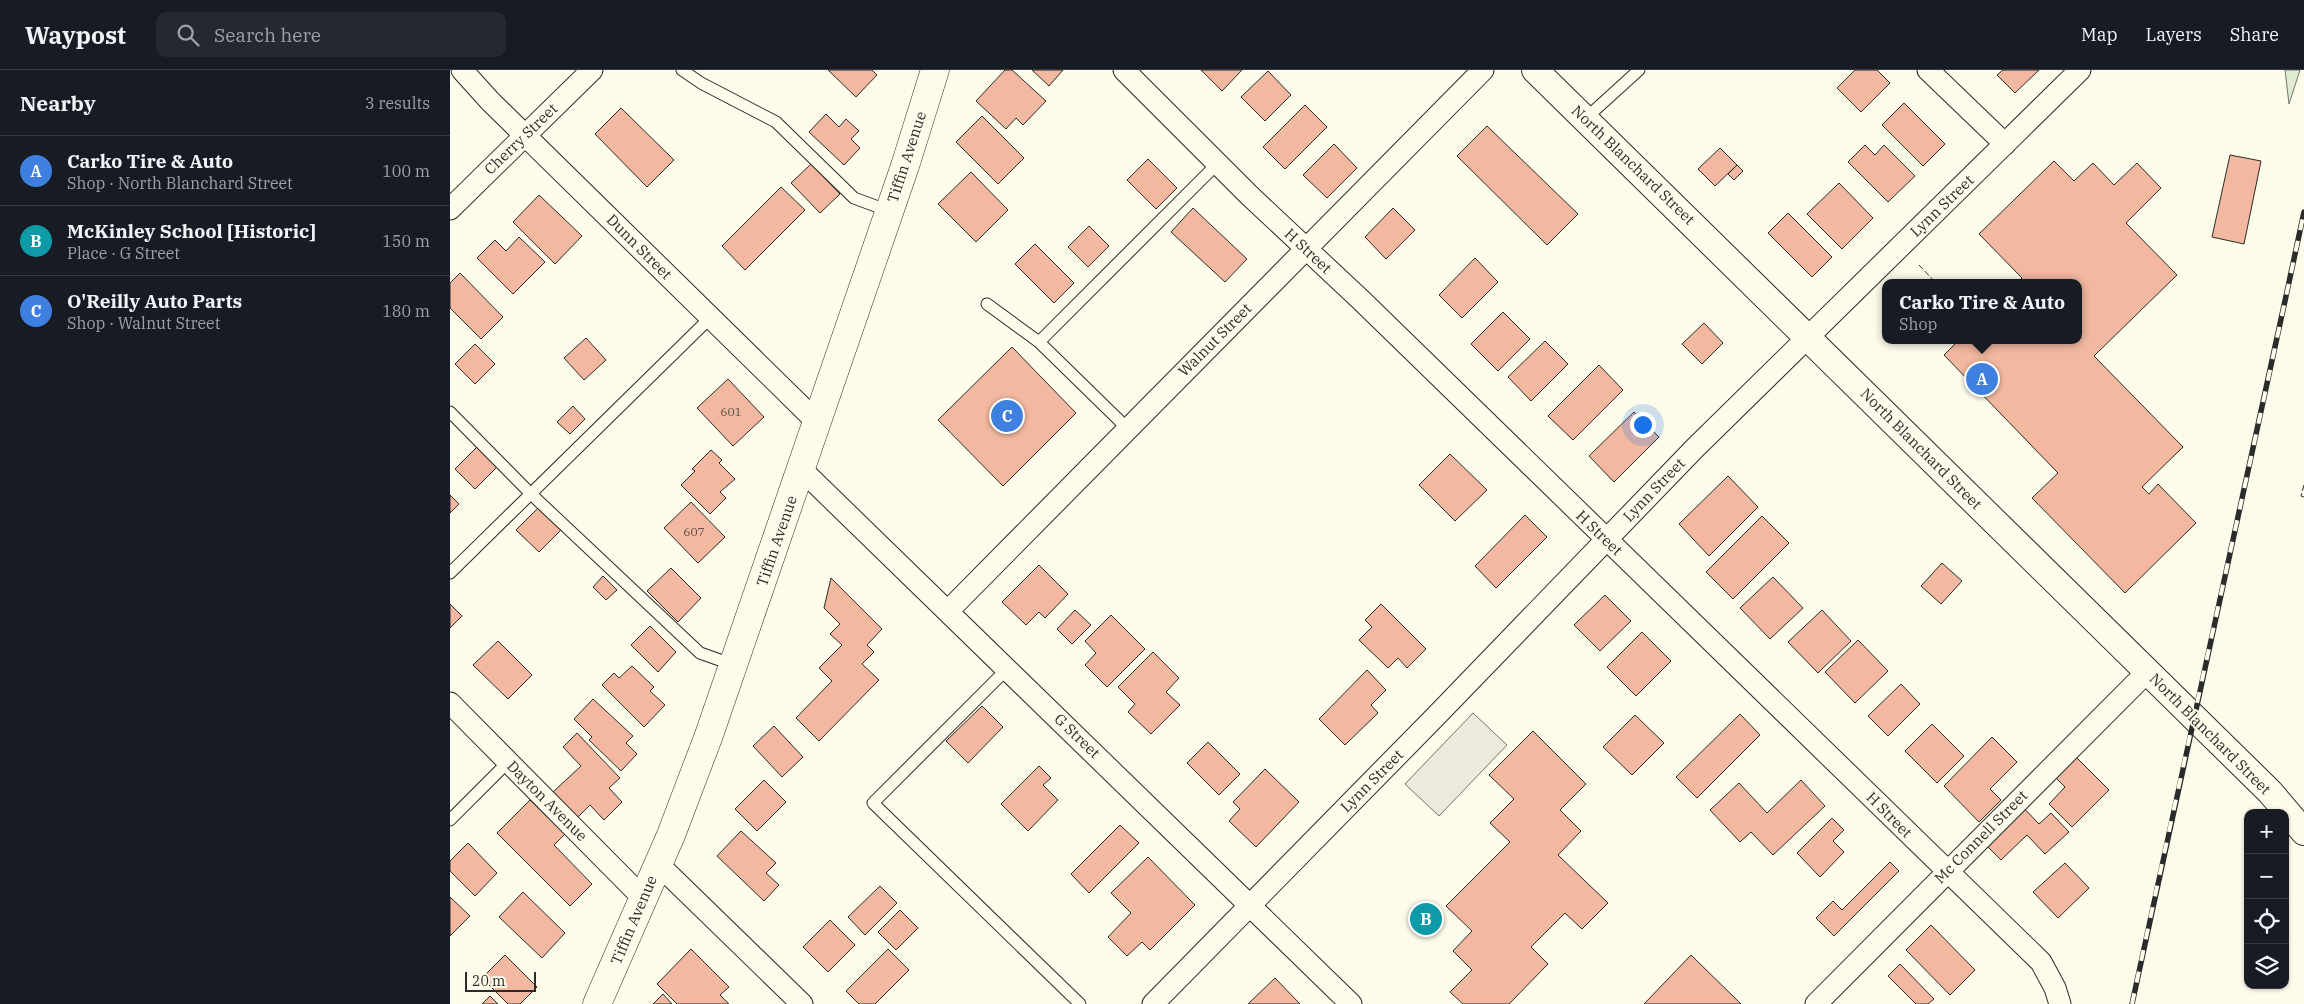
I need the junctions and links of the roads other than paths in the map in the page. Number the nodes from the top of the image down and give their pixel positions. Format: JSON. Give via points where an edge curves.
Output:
{"nodes":[{"id":1,"x":462,"y":70,"type":"edge"},
{"id":2,"x":592,"y":70,"type":"edge"},
{"id":3,"x":682,"y":70,"type":"edge"},
{"id":4,"x":935,"y":70,"type":"edge"},
{"id":5,"x":1124,"y":70,"type":"edge"},
{"id":6,"x":1483,"y":70,"type":"edge"},
{"id":7,"x":1535,"y":70,"type":"edge"},
{"id":8,"x":1640,"y":70,"type":"edge"},
{"id":9,"x":1928,"y":70,"type":"edge"},
{"id":10,"x":2080,"y":70,"type":"edge"},
{"id":11,"x":1585,"y":119,"type":"junction"},
{"id":12,"x":526,"y":135,"type":"junction"},
{"id":13,"x":2005,"y":144,"type":"junction"},
{"id":14,"x":1218,"y":163,"type":"junction"},
{"id":15,"x":450,"y":209,"type":"edge"},
{"id":16,"x":889,"y":210,"type":"junction"},
{"id":17,"x":1305,"y":248,"type":"junction"},
{"id":18,"x":987,"y":304,"type":"dead end"},
{"id":19,"x":711,"y":318,"type":"junction"},
{"id":20,"x":1808,"y":338,"type":"junction"},
{"id":21,"x":1039,"y":342,"type":"junction"},
{"id":22,"x":450,"y":412,"type":"edge"},
{"id":23,"x":817,"y":422,"type":"junction"},
{"id":24,"x":1127,"y":428,"type":"junction"},
{"id":25,"x":802,"y":469,"type":"junction"},
{"id":26,"x":531,"y":494,"type":"junction"},
{"id":27,"x":1606,"y":540,"type":"junction"},
{"id":28,"x":450,"y":573,"type":"edge"},
{"id":29,"x":948,"y":611,"type":"junction"},
{"id":30,"x":734,"y":665,"type":"junction"},
{"id":31,"x":1007,"y":668,"type":"junction"},
{"id":32,"x":2148,"y":672,"type":"junction"},
{"id":33,"x":450,"y":703,"type":"edge"},
{"id":34,"x":508,"y":762,"type":"junction"},
{"id":35,"x":450,"y":820,"type":"edge"},
{"id":36,"x":2304,"y":832,"type":"edge"},
{"id":37,"x":658,"y":864,"type":"junction"},
{"id":38,"x":1946,"y":871,"type":"junction"},
{"id":39,"x":644,"y":899,"type":"junction"},
{"id":40,"x":1250,"y":904,"type":"junction"},
{"id":41,"x":597,"y":1004,"type":"edge"},
{"id":42,"x":802,"y":1004,"type":"edge"},
{"id":43,"x":1080,"y":1004,"type":"edge"},
{"id":44,"x":1153,"y":1004,"type":"edge"},
{"id":45,"x":1351,"y":1004,"type":"edge"},
{"id":46,"x":1816,"y":1004,"type":"edge"},
{"id":47,"x":2060,"y":1004,"type":"edge"}],
"edges":[{"from":1,"to":12,"type":"street","name":"Dunn Street"},
{"from":2,"to":12,"type":"street","name":"Cherry Street"},
{"from":3,"to":16,"type":"lane","via":[[776,122],[854,198]]},
{"from":4,"to":16,"type":"highway","name":"Tiffin Avenue"},
{"from":5,"to":14,"type":"street","name":"H Street"},
{"from":6,"to":17,"type":"street","name":"Walnut Street"},
{"from":7,"to":11,"type":"street","name":"North Blanchard Street"},
{"from":8,"to":11,"type":"lane"},
{"from":9,"to":13,"type":"street"},
{"from":10,"to":13,"type":"street","name":"Lynn Street"},
{"from":11,"to":20,"type":"street","name":"North Blanchard Street"},
{"from":12,"to":15,"type":"street","name":"Cherry Street"},
{"from":12,"to":19,"type":"street","name":"Dunn Street"},
{"from":13,"to":20,"type":"street","name":"Lynn Street"},
{"from":14,"to":17,"type":"street","name":"H Street"},
{"from":14,"to":21,"type":"lane"},
{"from":16,"to":23,"type":"highway","name":"Tiffin Avenue"},
{"from":17,"to":24,"type":"street","name":"Walnut Street"},
{"from":17,"to":27,"type":"street","name":"H Street"},
{"from":18,"to":21,"type":"lane"},
{"from":19,"to":23,"type":"street","name":"Dunn Street"},
{"from":19,"to":26,"type":"lane"},
{"from":20,"to":27,"type":"street","name":"Lynn Street"},
{"from":20,"to":32,"type":"street","name":"North Blanchard Street"},
{"from":21,"to":24,"type":"lane"},
{"from":22,"to":26,"type":"lane"},
{"from":23,"to":25,"type":"highway","name":"Tiffin Avenue"},
{"from":24,"to":29,"type":"street","name":"Walnut Street"},
{"from":25,"to":29,"type":"street","name":"G Street"},
{"from":25,"to":30,"type":"highway","name":"Tiffin Avenue"},
{"from":26,"to":28,"type":"lane"},
{"from":26,"to":30,"type":"lane","via":[[700,653]]},
{"from":27,"to":38,"type":"street","name":"H Street"},
{"from":27,"to":40,"type":"street","name":"Lynn Street"},
{"from":29,"to":31,"type":"street","name":"G Street"},
{"from":30,"to":37,"type":"highway","name":"Tiffin Avenue"},
{"from":31,"to":40,"type":"street","name":"G Street"},
{"from":31,"to":43,"type":"lane","via":[[873,803]]},
{"from":32,"to":36,"type":"street","name":"North Blanchard Street","via":[[2270,792]]},
{"from":32,"to":38,"type":"street","name":"Mc Connell Street"},
{"from":33,"to":34,"type":"street","name":"Dayton Avenue"},
{"from":34,"to":35,"type":"lane"},
{"from":34,"to":39,"type":"street","name":"Dayton Avenue"},
{"from":37,"to":39,"type":"highway","name":"Tiffin Avenue"},
{"from":37,"to":42,"type":"street"},
{"from":38,"to":46,"type":"street","name":"Mc Connell Street"},
{"from":38,"to":47,"type":"street","name":"H Street","via":[[2041,962]]},
{"from":39,"to":41,"type":"highway","name":"Tiffin Avenue"},
{"from":40,"to":44,"type":"street","name":"Lynn Street"},
{"from":40,"to":45,"type":"street","name":"G Street"}]}
